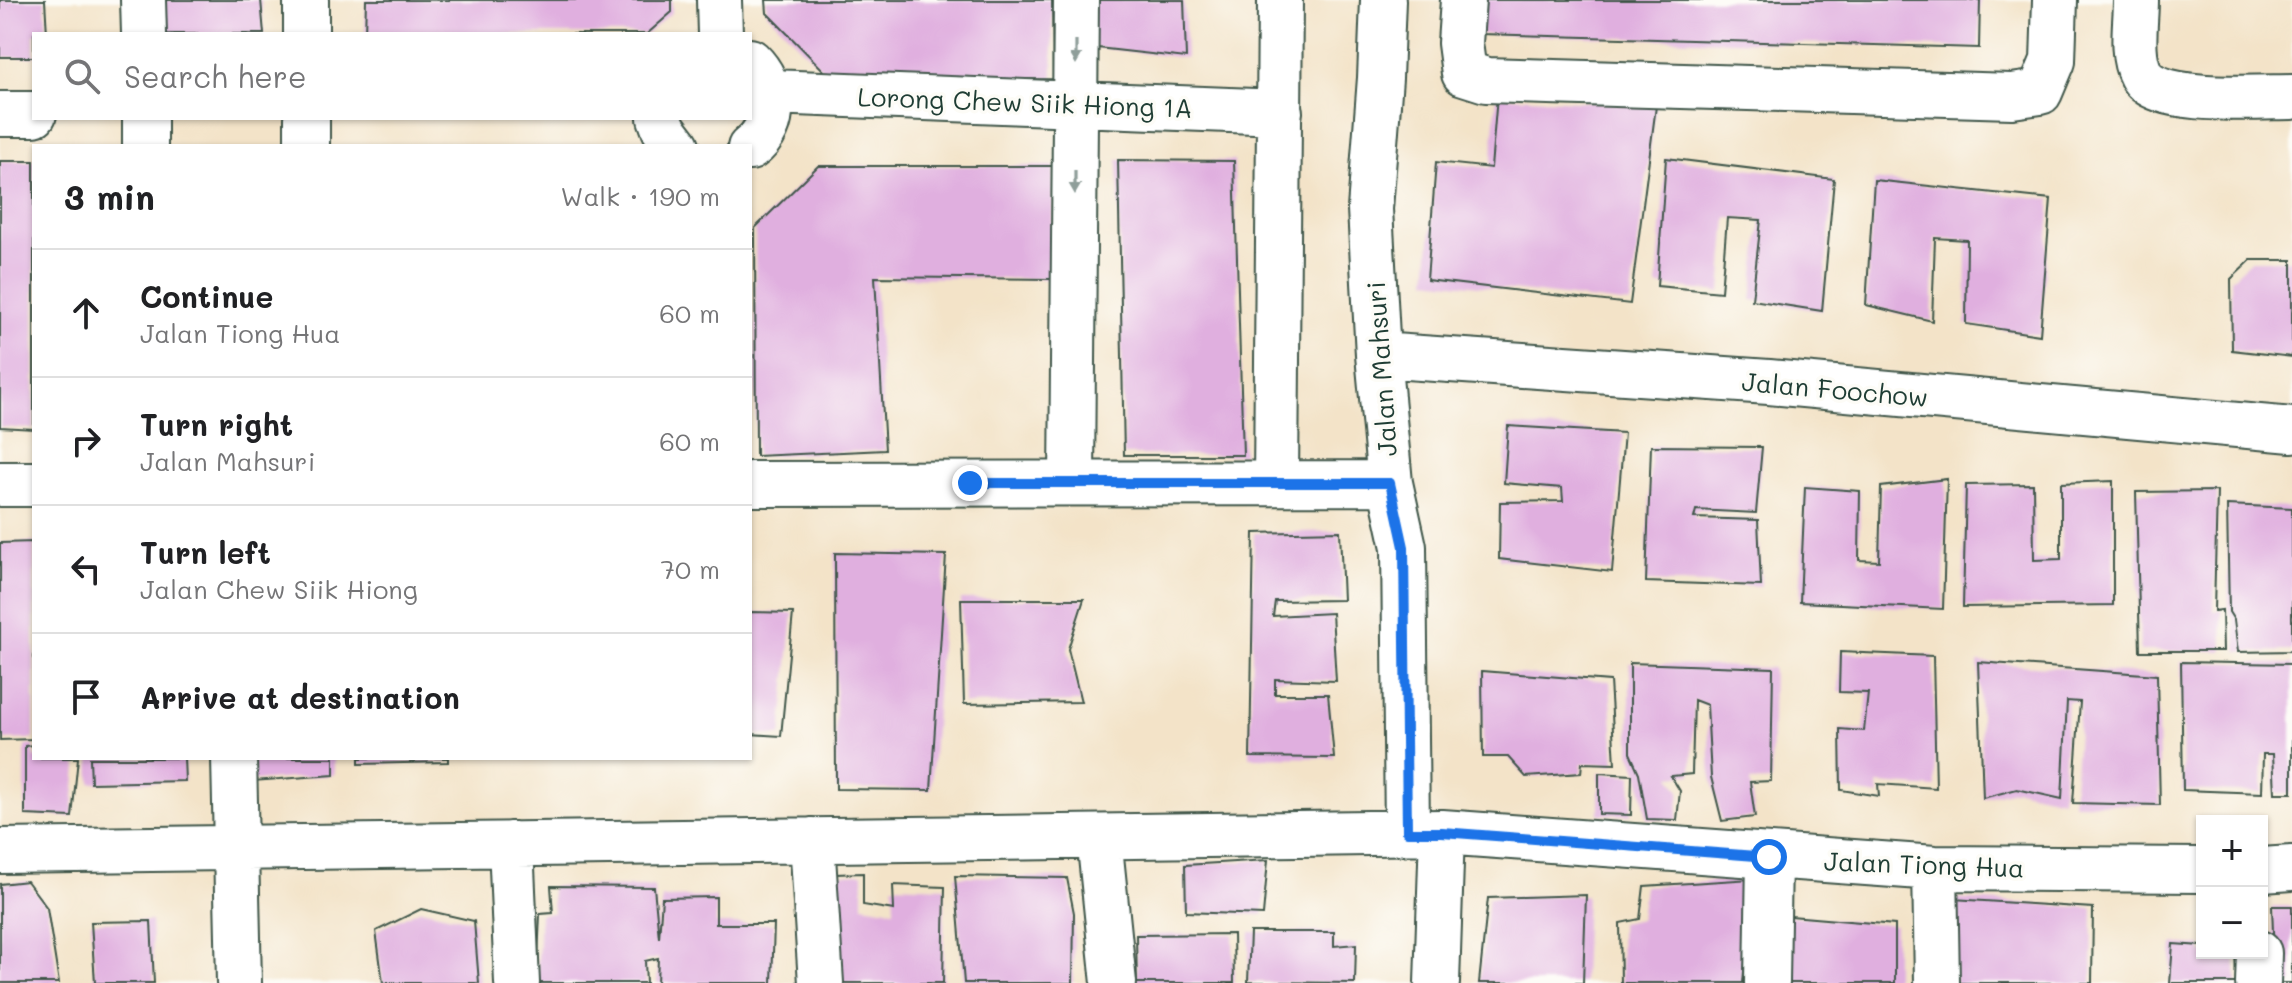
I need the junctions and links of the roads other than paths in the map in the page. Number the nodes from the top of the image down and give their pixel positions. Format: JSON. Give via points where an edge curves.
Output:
{"nodes":[{"id":1,"x":143,"y":0,"type":"edge"},
{"id":2,"x":306,"y":0,"type":"edge"},
{"id":3,"x":719,"y":0,"type":"edge"},
{"id":4,"x":1076,"y":0,"type":"edge"},
{"id":5,"x":1280,"y":0,"type":"edge"},
{"id":6,"x":1383,"y":0,"type":"edge"},
{"id":7,"x":1463,"y":0,"type":"edge"},
{"id":8,"x":2055,"y":0,"type":"edge"},
{"id":9,"x":2136,"y":0,"type":"edge"},
{"id":10,"x":144,"y":32,"type":"edge"},
{"id":11,"x":306,"y":32,"type":"edge"},
{"id":12,"x":720,"y":32,"type":"edge"},
{"id":13,"x":760,"y":76,"type":"edge"},
{"id":14,"x":2292,"y":97,"type":"edge"},
{"id":15,"x":1075,"y":104,"type":"junction"},
{"id":16,"x":1280,"y":112,"type":"junction"},
{"id":17,"x":0,"y":114,"type":"edge"},
{"id":18,"x":32,"y":114,"type":"edge"},
{"id":19,"x":145,"y":120,"type":"edge"},
{"id":20,"x":307,"y":120,"type":"edge"},
{"id":21,"x":661,"y":120,"type":"edge"},
{"id":22,"x":145,"y":144,"type":"edge"},
{"id":23,"x":307,"y":144,"type":"edge"},
{"id":24,"x":675,"y":144,"type":"edge"},
{"id":25,"x":752,"y":146,"type":"edge"},
{"id":26,"x":1378,"y":355,"type":"junction"},
{"id":27,"x":2292,"y":430,"type":"edge"},
{"id":28,"x":1072,"y":483,"type":"junction"},
{"id":29,"x":1276,"y":483,"type":"junction"},
{"id":30,"x":1390,"y":483,"type":"junction"},
{"id":31,"x":0,"y":484,"type":"edge"},
{"id":32,"x":32,"y":484,"type":"edge"},
{"id":33,"x":752,"y":484,"type":"edge"},
{"id":34,"x":234,"y":760,"type":"edge"},
{"id":35,"x":1424,"y":832,"type":"junction"},
{"id":36,"x":1099,"y":837,"type":"junction"},
{"id":37,"x":812,"y":840,"type":"junction"},
{"id":38,"x":511,"y":844,"type":"junction"},
{"id":39,"x":236,"y":848,"type":"junction"},
{"id":40,"x":0,"y":851,"type":"edge"},
{"id":41,"x":1769,"y":857,"type":"junction"},
{"id":42,"x":1935,"y":868,"type":"junction"},
{"id":43,"x":2292,"y":868,"type":"edge"},
{"id":44,"x":2196,"y":870,"type":"edge"},
{"id":45,"x":2268,"y":870,"type":"edge"},
{"id":46,"x":2259,"y":959,"type":"edge"},
{"id":47,"x":239,"y":983,"type":"edge"},
{"id":48,"x":517,"y":983,"type":"edge"},
{"id":49,"x":821,"y":983,"type":"edge"},
{"id":50,"x":1114,"y":983,"type":"edge"},
{"id":51,"x":1437,"y":983,"type":"edge"},
{"id":52,"x":1767,"y":983,"type":"edge"},
{"id":53,"x":1937,"y":983,"type":"edge"},
{"id":54,"x":2258,"y":983,"type":"edge"}],
"edges":[{"from":1,"to":10,"type":"street"},
{"from":2,"to":11,"type":"street"},
{"from":3,"to":12,"type":"street"},
{"from":4,"to":15,"type":"street","one_way":true},
{"from":5,"to":16,"type":"street"},
{"from":6,"to":26,"type":"street","name":"Jalan Mahsuri","via":[[1370,209]]},
{"from":7,"to":8,"type":"street","via":[[1464,73],[1486,80],[2012,96],[2040,92],[2053,61]]},
{"from":9,"to":14,"type":"street","via":[[2135,51],[2141,76],[2156,90],[2198,97]]},
{"from":13,"to":15,"type":"street","name":"Lorong Chew Siik Hiong 1A"},
{"from":13,"to":25,"type":"street","via":[[771,111],[766,129]]},
{"from":15,"to":16,"type":"street","name":"Lorong Chew Siik Hiong 1A"},
{"from":15,"to":28,"type":"street","one_way":true},
{"from":16,"to":29,"type":"street"},
{"from":17,"to":18,"type":"street"},
{"from":19,"to":22,"type":"street"},
{"from":20,"to":23,"type":"street"},
{"from":21,"to":24,"type":"street"},
{"from":26,"to":27,"type":"street","name":"Jalan Foochow","via":[[1769,382]]},
{"from":26,"to":30,"type":"street","name":"Jalan Mahsuri"},
{"from":28,"to":29,"type":"street"},
{"from":28,"to":33,"type":"street"},
{"from":29,"to":30,"type":"street"},
{"from":30,"to":35,"type":"street","name":"Jalan Mahsuri","via":[[1404,547]]},
{"from":31,"to":32,"type":"street"},
{"from":34,"to":39,"type":"street"},
{"from":35,"to":36,"type":"street","name":"Jalan Tiong Hua"},
{"from":35,"to":41,"type":"street","name":"Jalan Tiong Hua"},
{"from":35,"to":51,"type":"street","name":"Jalan Mahsuri"},
{"from":36,"to":37,"type":"street","name":"Jalan Tiong Hua"},
{"from":36,"to":50,"type":"street"},
{"from":37,"to":38,"type":"street","name":"Jalan Tiong Hua"},
{"from":37,"to":49,"type":"street"},
{"from":38,"to":39,"type":"street","name":"Jalan Tiong Hua"},
{"from":38,"to":48,"type":"street"},
{"from":39,"to":40,"type":"street","name":"Jalan Tiong Hua"},
{"from":39,"to":47,"type":"street"},
{"from":41,"to":42,"type":"street","name":"Jalan Tiong Hua"},
{"from":41,"to":52,"type":"street"},
{"from":42,"to":44,"type":"street","name":"Jalan Tiong Hua"},
{"from":42,"to":53,"type":"street"},
{"from":43,"to":45,"type":"street"},
{"from":46,"to":54,"type":"street"}]}
